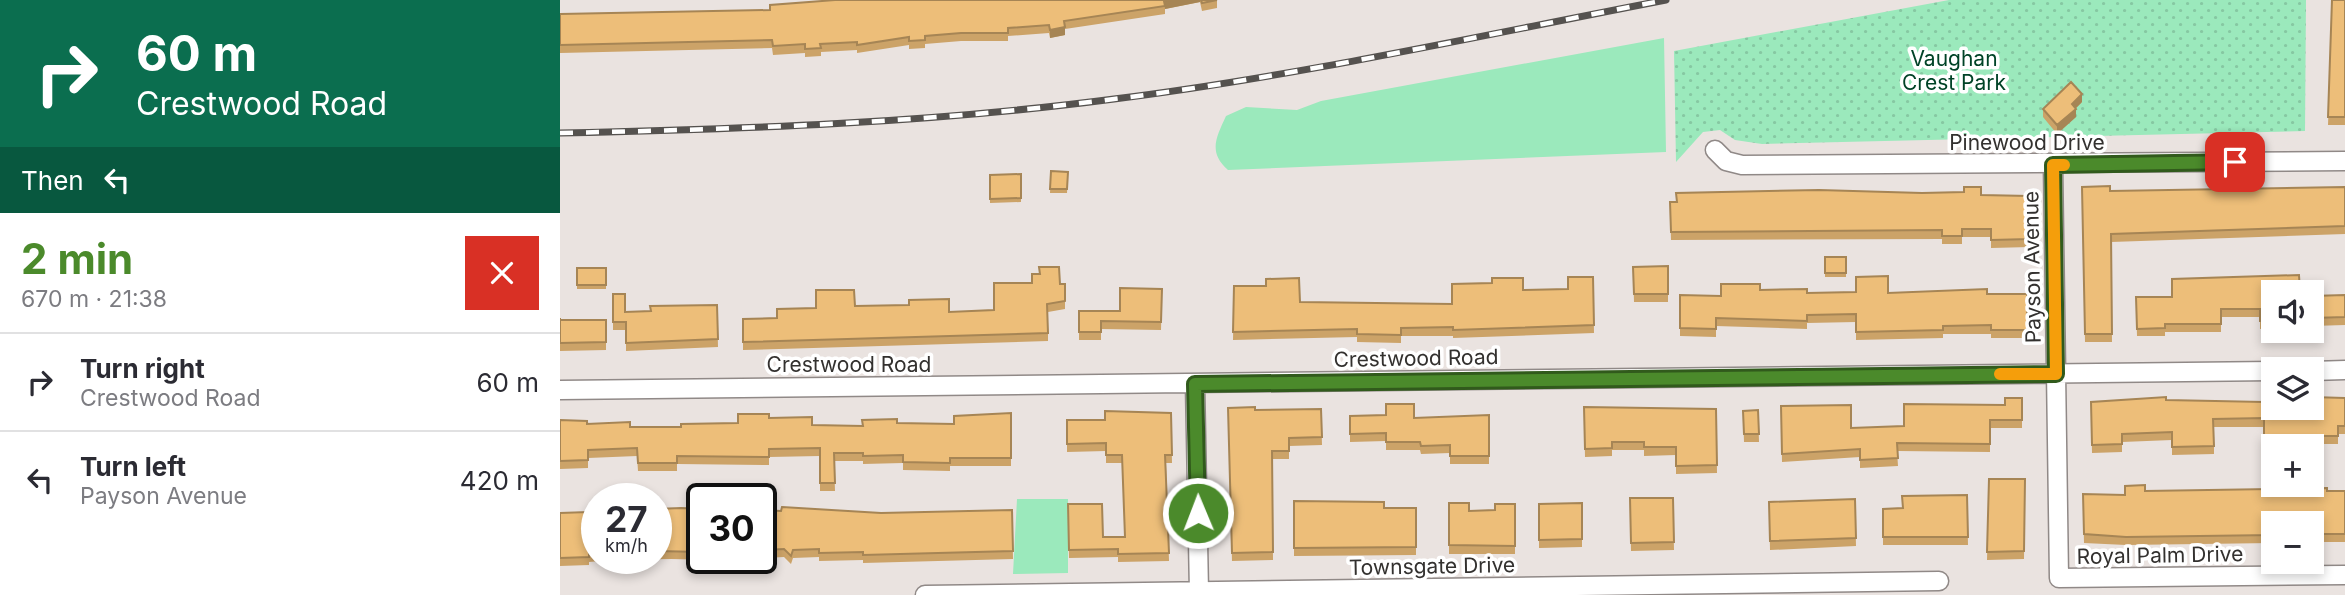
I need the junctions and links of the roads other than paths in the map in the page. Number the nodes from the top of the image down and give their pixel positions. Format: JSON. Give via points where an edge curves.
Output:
{"nodes":[{"id":1,"x":1715,"y":150,"type":"dead end"},
{"id":2,"x":2345,"y":161,"type":"edge"},
{"id":3,"x":2053,"y":165,"type":"junction"},
{"id":4,"x":2345,"y":370,"type":"edge"},
{"id":5,"x":2261,"y":371,"type":"edge"},
{"id":6,"x":2324,"y":371,"type":"edge"},
{"id":7,"x":2056,"y":374,"type":"junction"},
{"id":8,"x":1195,"y":384,"type":"junction"},
{"id":9,"x":560,"y":390,"type":"edge"},
{"id":10,"x":2345,"y":575,"type":"edge"},
{"id":11,"x":2059,"y":578,"type":"joint"},
{"id":12,"x":1939,"y":581,"type":"dead end"},
{"id":13,"x":1744,"y":589,"type":"edge"},
{"id":14,"x":1199,"y":592,"type":"junction"},
{"id":15,"x":1431,"y":592,"type":"edge"},
{"id":16,"x":925,"y":595,"type":"edge"}],
"edges":[{"from":1,"to":3,"type":"street","name":"Pinewood Drive","via":[[1726,161],[1742,165]]},
{"from":2,"to":3,"type":"street","name":"Pinewood Drive"},
{"from":3,"to":7,"type":"street","name":"Payson Avenue"},
{"from":4,"to":6,"type":"street"},
{"from":5,"to":7,"type":"street","name":"Crestwood Road"},
{"from":7,"to":8,"type":"street","name":"Crestwood Road"},
{"from":7,"to":11,"type":"street","name":"Payson Avenue"},
{"from":8,"to":9,"type":"street","name":"Crestwood Road"},
{"from":8,"to":14,"type":"street"},
{"from":10,"to":11,"type":"street","name":"Royal Palm Drive"},
{"from":12,"to":13,"type":"street","name":"Townsgate Drive"},
{"from":13,"to":15,"type":"street","name":"Townsgate Drive"},
{"from":14,"to":15,"type":"street","name":"Townsgate Drive"},
{"from":14,"to":16,"type":"street","name":"Townsgate Drive"}]}
